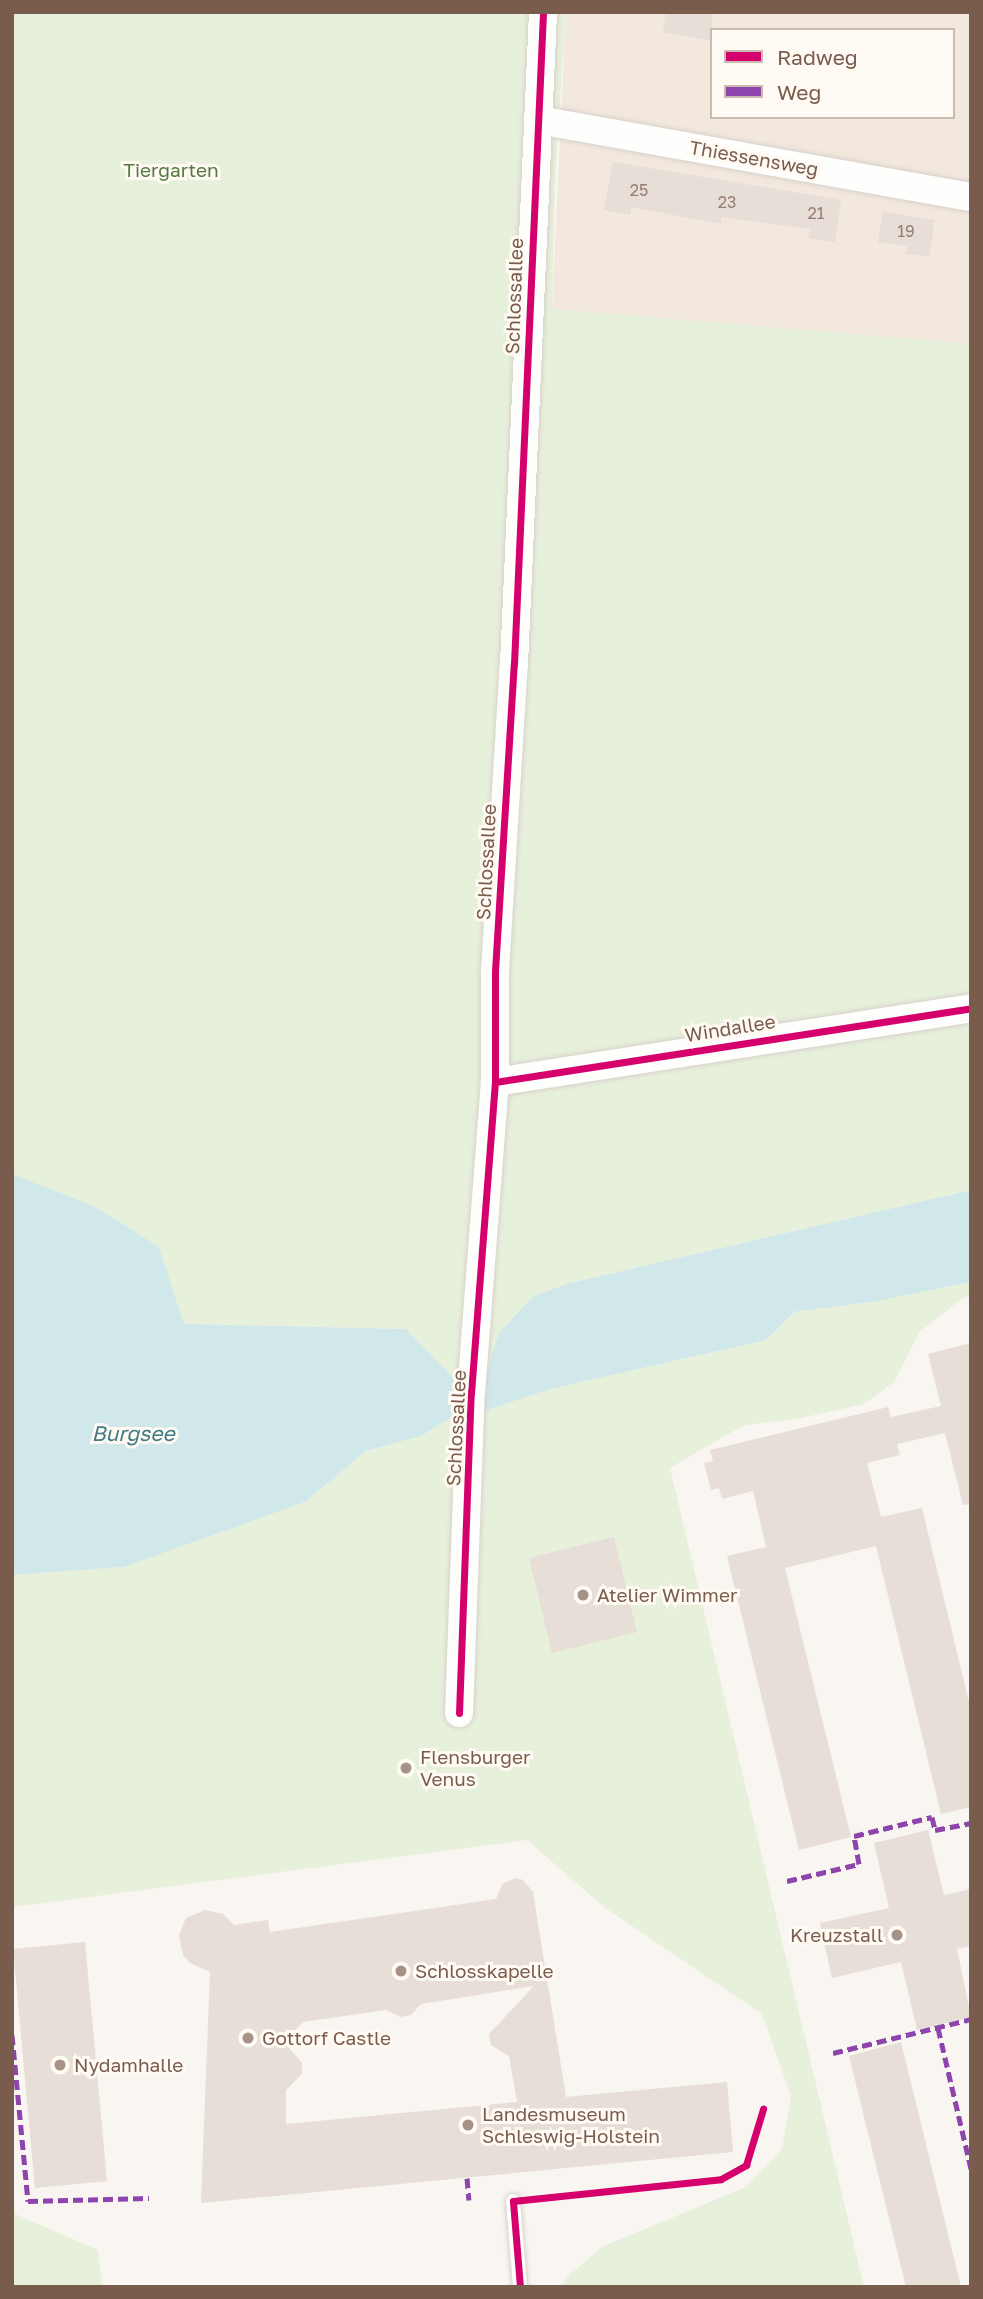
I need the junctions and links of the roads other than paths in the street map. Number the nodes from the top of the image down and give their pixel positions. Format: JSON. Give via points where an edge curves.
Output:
{"nodes":[{"id":1,"x":543,"y":12,"type":"edge"},
{"id":2,"x":538,"y":120,"type":"junction"},
{"id":3,"x":971,"y":197,"type":"edge"},
{"id":4,"x":971,"y":1008,"type":"edge"},
{"id":5,"x":495,"y":1082,"type":"junction"},
{"id":6,"x":459,"y":1713,"type":"dead end"},
{"id":7,"x":513,"y":2201,"type":"dead end"},
{"id":8,"x":520,"y":2287,"type":"edge"}],
"edges":[{"from":1,"to":2,"type":"street","name":"Schlossallee"},
{"from":2,"to":3,"type":"street","name":"Thiessensweg"},
{"from":2,"to":5,"type":"street","name":"Schlossallee","via":[[495,971]]},
{"from":4,"to":5,"type":"street","name":"Windallee"},
{"from":5,"to":6,"type":"street","name":"Schlossallee","via":[[471,1393]]},
{"from":7,"to":8,"type":"lane"}]}
